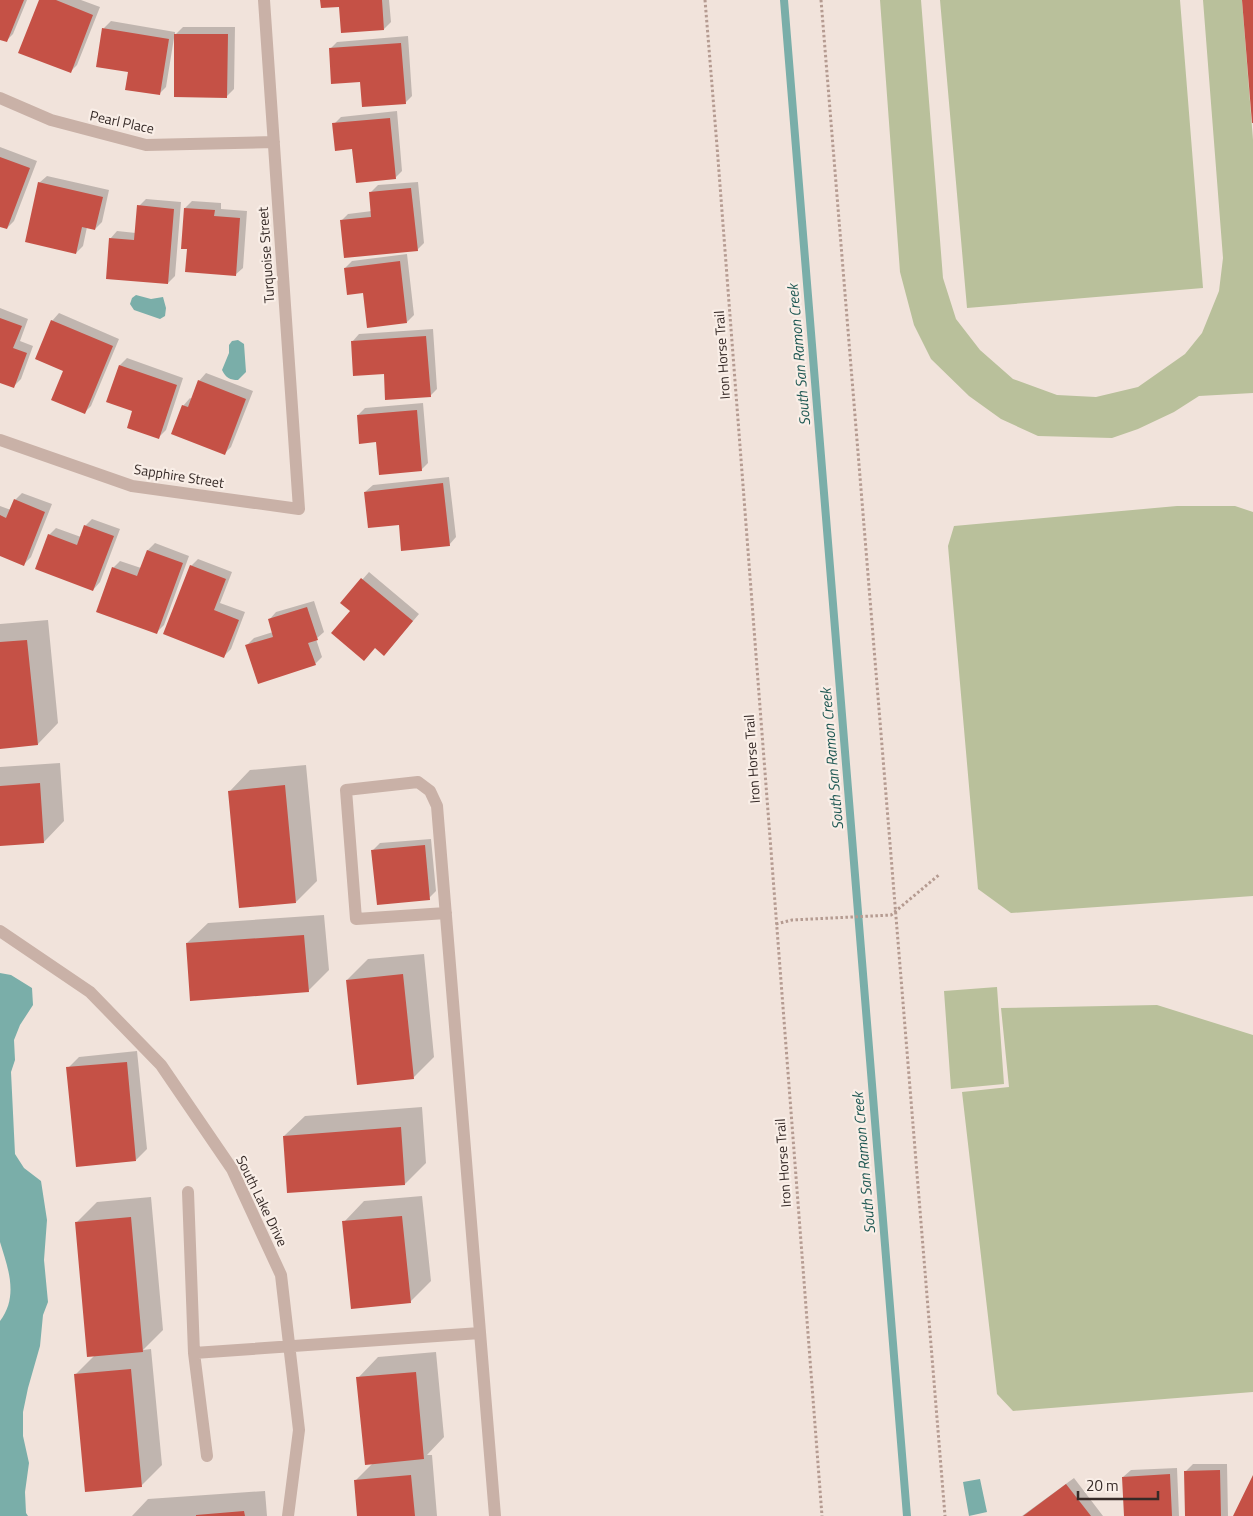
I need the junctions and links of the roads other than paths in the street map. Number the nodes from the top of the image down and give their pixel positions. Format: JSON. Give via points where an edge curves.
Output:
{"nodes":[{"id":1,"x":264,"y":0,"type":"edge"},
{"id":2,"x":0,"y":98,"type":"edge"},
{"id":3,"x":274,"y":142,"type":"junction"},
{"id":4,"x":0,"y":440,"type":"edge"},
{"id":5,"x":299,"y":509,"type":"joint"},
{"id":6,"x":446,"y":913,"type":"junction"},
{"id":7,"x":0,"y":932,"type":"edge"},
{"id":8,"x":188,"y":1192,"type":"dead end"},
{"id":9,"x":480,"y":1332,"type":"junction"},
{"id":10,"x":289,"y":1346,"type":"junction"},
{"id":11,"x":194,"y":1353,"type":"junction"},
{"id":12,"x":207,"y":1456,"type":"dead end"},
{"id":13,"x":288,"y":1516,"type":"edge"},
{"id":14,"x":495,"y":1516,"type":"edge"}],
"edges":[{"from":1,"to":3,"type":"street","name":"Turquoise Street"},
{"from":2,"to":3,"type":"street","name":"Pearl Place","via":[[51,120],[146,145]]},
{"from":3,"to":5,"type":"street","name":"Turquoise Street"},
{"from":4,"to":5,"type":"street","name":"Sapphire Street","via":[[132,486]]},
{"from":6,"to":6,"type":"street","via":[[437,806],[430,791],[418,782],[346,790],[356,919]]},
{"from":6,"to":9,"type":"street"},
{"from":7,"to":10,"type":"street","name":"South Lake Drive","via":[[90,992],[161,1065],[232,1169],[273,1257],[281,1275]]},
{"from":8,"to":11,"type":"street"},
{"from":9,"to":10,"type":"street"},
{"from":9,"to":14,"type":"street"},
{"from":10,"to":11,"type":"street"},
{"from":10,"to":13,"type":"street","name":"South Lake Drive","via":[[299,1430]]},
{"from":11,"to":12,"type":"street"}]}
